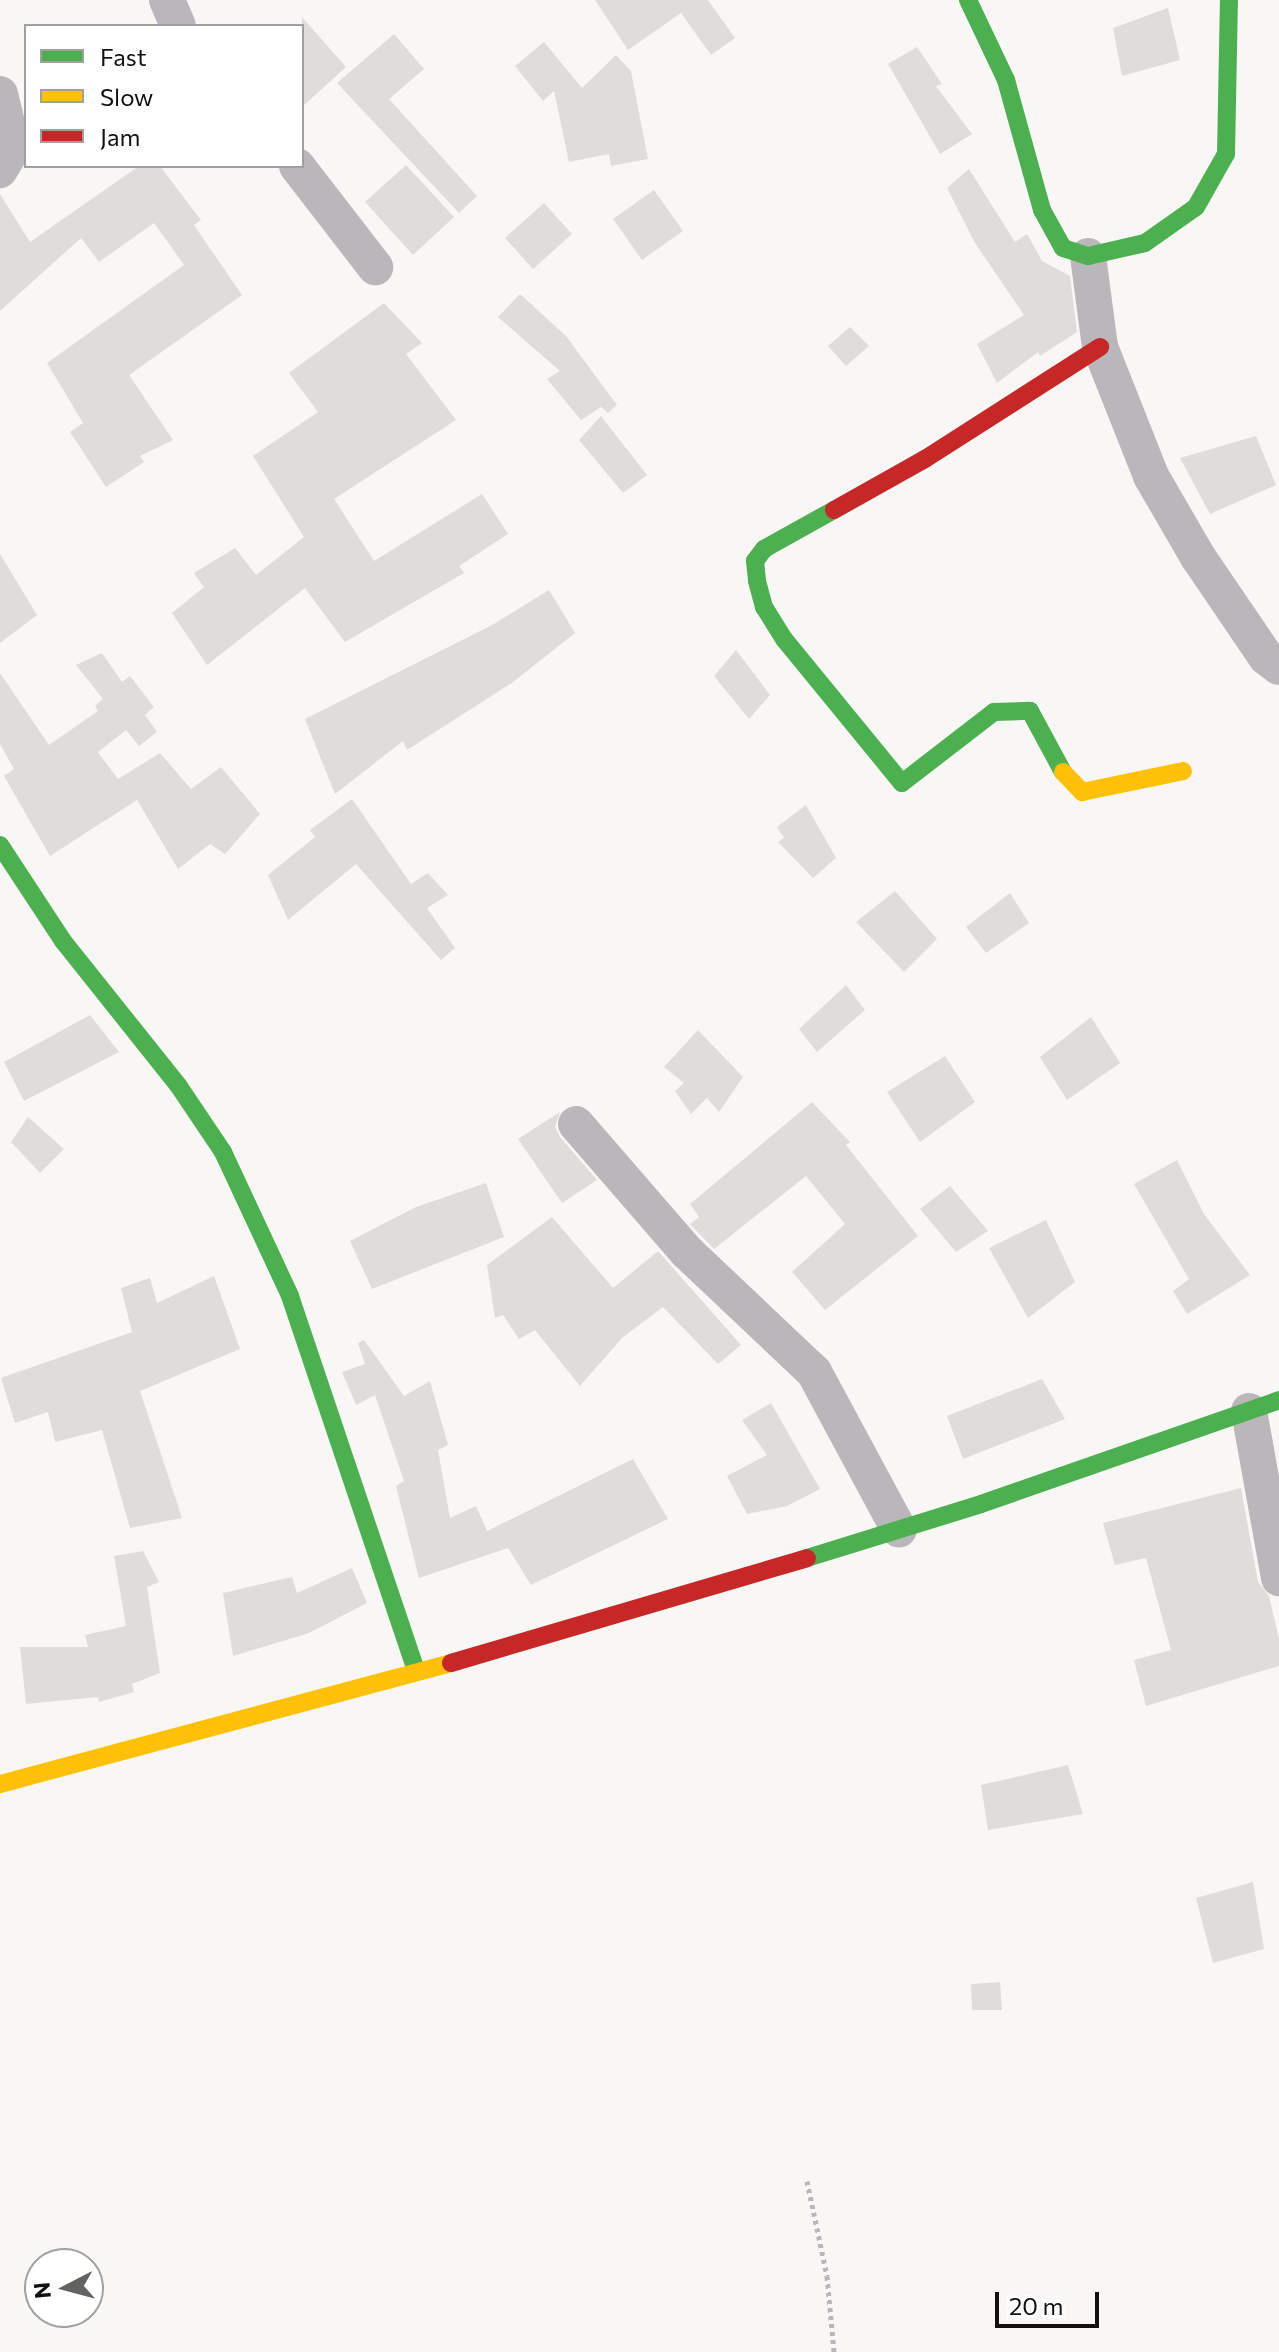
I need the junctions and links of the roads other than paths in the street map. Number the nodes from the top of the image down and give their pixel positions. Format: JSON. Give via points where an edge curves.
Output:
{"nodes":[{"id":1,"x":167,"y":0,"type":"edge"},
{"id":2,"x":968,"y":0,"type":"edge"},
{"id":3,"x":1229,"y":0,"type":"edge"},
{"id":4,"x":177,"y":24,"type":"edge"},
{"id":5,"x":0,"y":94,"type":"edge"},
{"id":6,"x":19,"y":127,"type":"edge"},
{"id":7,"x":299,"y":168,"type":"edge"},
{"id":8,"x":0,"y":170,"type":"edge"},
{"id":9,"x":1088,"y":256,"type":"junction"},
{"id":10,"x":375,"y":267,"type":"dead end"},
{"id":11,"x":1100,"y":347,"type":"junction"},
{"id":12,"x":1279,"y":667,"type":"edge"},
{"id":13,"x":1183,"y":771,"type":"dead end"},
{"id":14,"x":0,"y":845,"type":"edge"},
{"id":15,"x":576,"y":1124,"type":"dead end"},
{"id":16,"x":1264,"y":1406,"type":"edge"},
{"id":17,"x":899,"y":1530,"type":"junction"},
{"id":18,"x":1279,"y":1578,"type":"edge"},
{"id":19,"x":416,"y":1671,"type":"junction"},
{"id":20,"x":0,"y":1784,"type":"edge"}],
"edges":[{"from":1,"to":4,"type":"street"},
{"from":2,"to":9,"type":"street","via":[[1006,80],[1042,210],[1063,248]]},
{"from":3,"to":9,"type":"street","via":[[1226,154],[1196,207],[1145,243]]},
{"from":5,"to":6,"type":"street"},
{"from":6,"to":8,"type":"street"},
{"from":7,"to":10,"type":"street"},
{"from":9,"to":11,"type":"street"},
{"from":11,"to":12,"type":"street","via":[[1151,476],[1198,557],[1266,657]]},
{"from":11,"to":13,"type":"street","via":[[925,459],[764,549],[755,561],[757,581],[764,607],[784,639],[902,783],[994,712],[1030,711],[1061,769],[1082,792]]},
{"from":14,"to":19,"type":"street","via":[[63,941],[178,1085],[223,1152],[290,1296]]},
{"from":15,"to":17,"type":"street","via":[[687,1252],[814,1372]]},
{"from":16,"to":17,"type":"street"},
{"from":16,"to":18,"type":"street"},
{"from":17,"to":19,"type":"street","via":[[549,1637]]},
{"from":19,"to":20,"type":"street"}]}
